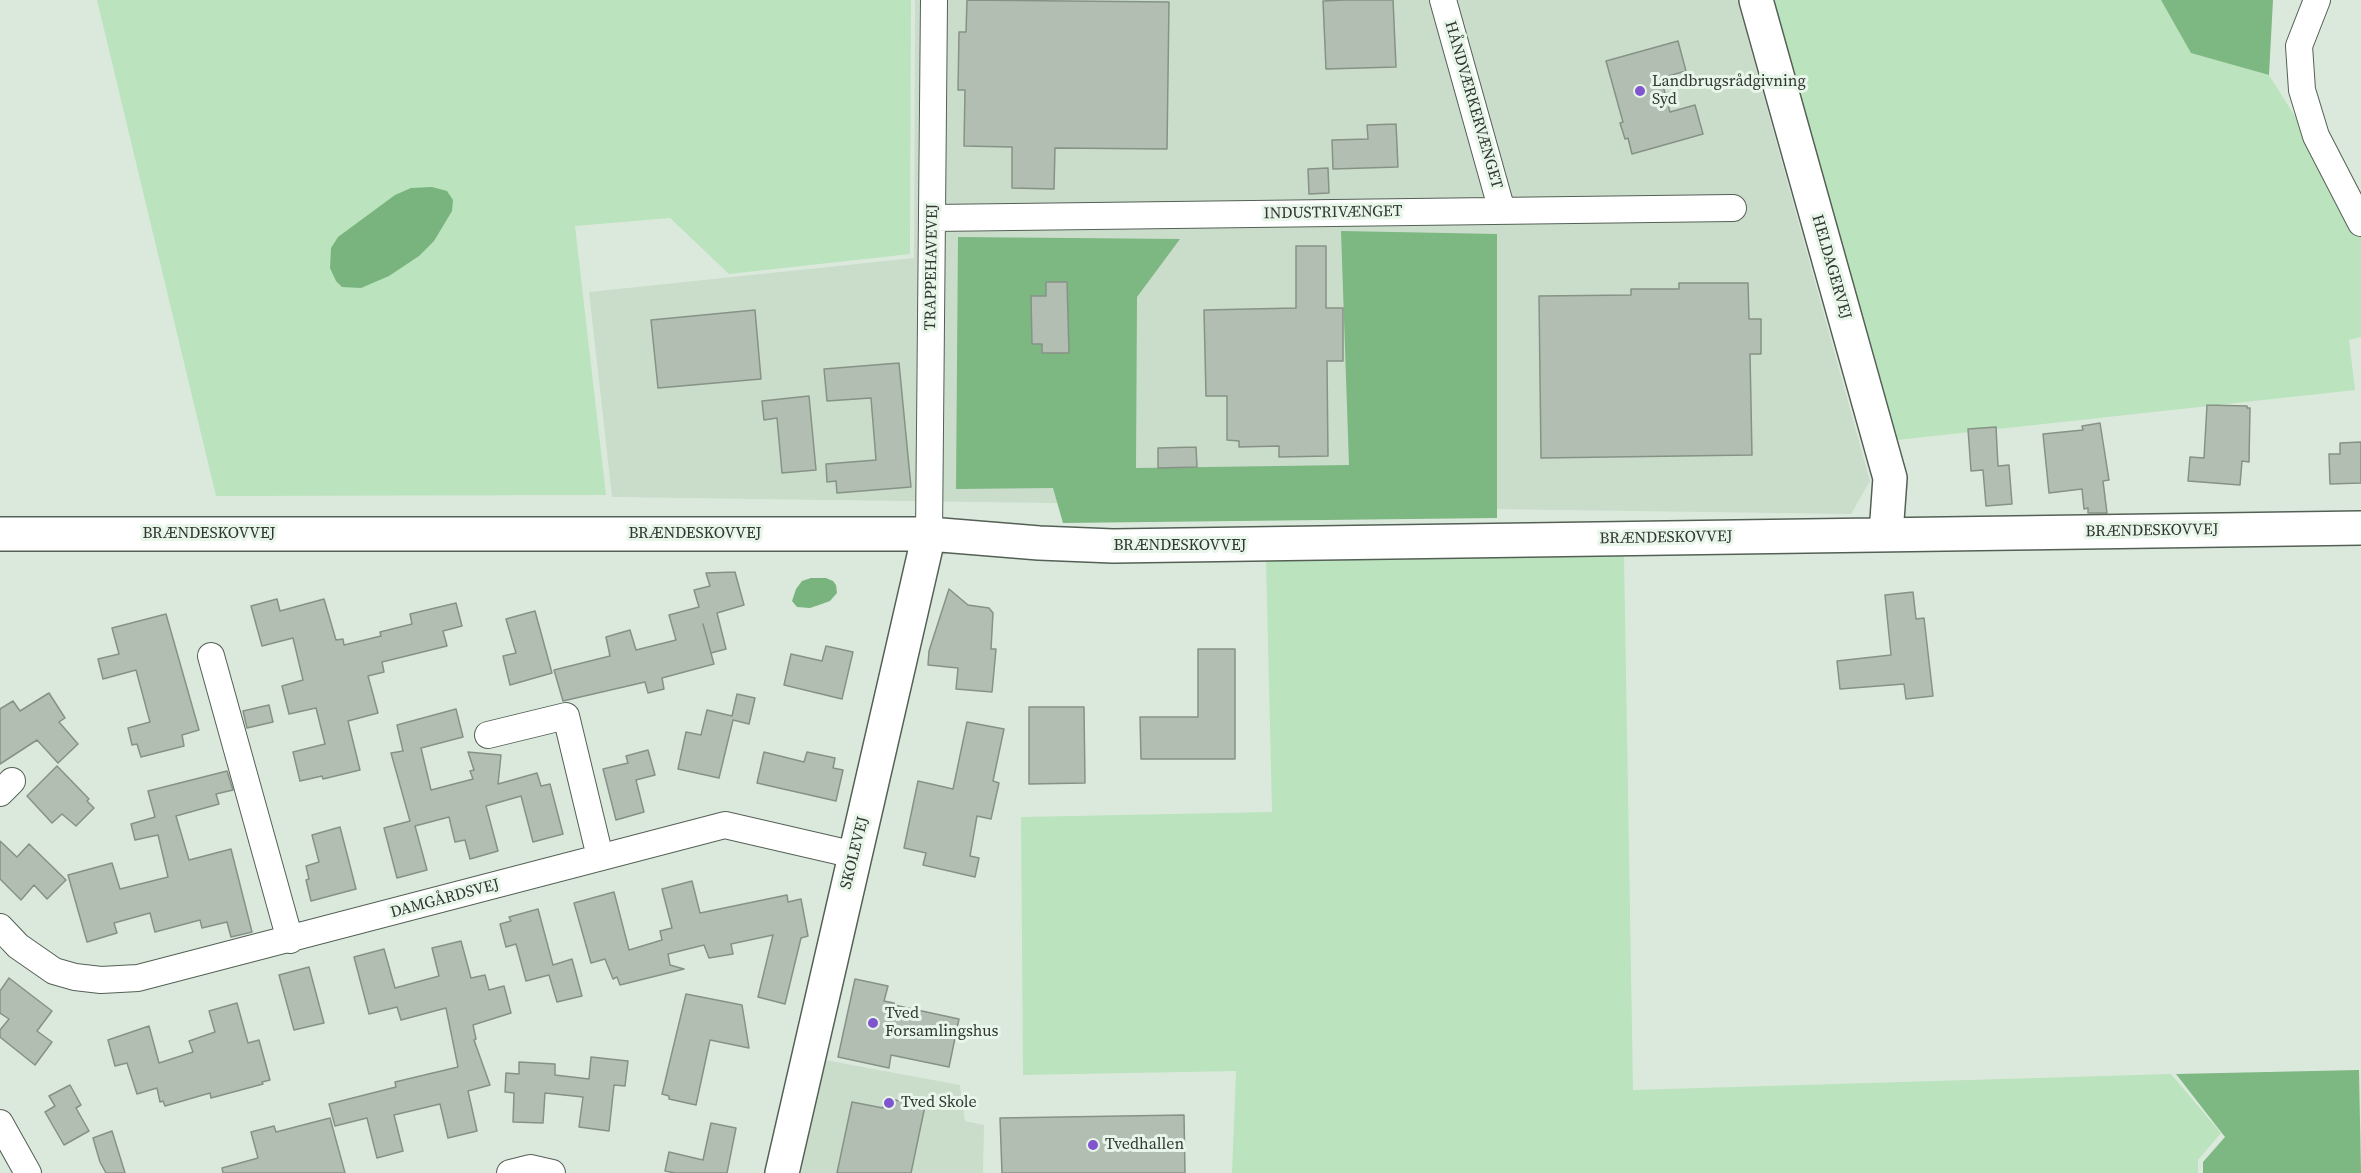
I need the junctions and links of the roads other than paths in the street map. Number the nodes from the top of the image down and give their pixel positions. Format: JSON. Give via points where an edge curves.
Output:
{"nodes":[{"id":1,"x":934,"y":0,"type":"edge"},
{"id":2,"x":1443,"y":0,"type":"edge"},
{"id":3,"x":1756,"y":0,"type":"edge"},
{"id":4,"x":2317,"y":0,"type":"edge"},
{"id":5,"x":1733,"y":208,"type":"dead end"},
{"id":6,"x":1502,"y":211,"type":"junction"},
{"id":7,"x":933,"y":218,"type":"junction"},
{"id":8,"x":2361,"y":224,"type":"edge"},
{"id":9,"x":2361,"y":528,"type":"edge"},
{"id":10,"x":0,"y":534,"type":"edge"},
{"id":11,"x":929,"y":534,"type":"junction"},
{"id":12,"x":1883,"y":535,"type":"junction"},
{"id":13,"x":211,"y":656,"type":"dead end"},
{"id":14,"x":488,"y":735,"type":"dead end"},
{"id":15,"x":855,"y":855,"type":"junction"},
{"id":16,"x":600,"y":857,"type":"junction"},
{"id":17,"x":0,"y":927,"type":"edge"},
{"id":18,"x":290,"y":940,"type":"junction"},
{"id":19,"x":0,"y":1123,"type":"edge"},
{"id":20,"x":28,"y":1173,"type":"edge"},
{"id":21,"x":510,"y":1173,"type":"edge"},
{"id":22,"x":552,"y":1173,"type":"edge"},
{"id":23,"x":782,"y":1173,"type":"edge"}],
"edges":[{"from":1,"to":7,"type":"street","name":"TRAPPEHAVEVEJ"},
{"from":2,"to":6,"type":"street","name":"HÅNDVÆRKERVÆNGET"},
{"from":3,"to":12,"type":"street","name":"HELDAGERVEJ","via":[[1890,478]]},
{"from":4,"to":8,"type":"street","via":[[2299,46],[2302,90],[2316,136]]},
{"from":5,"to":6,"type":"street","name":"INDUSTRIVÆNGET"},
{"from":6,"to":7,"type":"street","name":"INDUSTRIVÆNGET"},
{"from":7,"to":11,"type":"street","name":"TRAPPEHAVEVEJ"},
{"from":9,"to":12,"type":"street","name":"BRÆNDESKOVVEJ"},
{"from":10,"to":11,"type":"street","name":"BRÆNDESKOVVEJ"},
{"from":11,"to":12,"type":"street","name":"BRÆNDESKOVVEJ","via":[[1113,546]]},
{"from":11,"to":15,"type":"street","name":"SKOLEVEJ"},
{"from":13,"to":18,"type":"street"},
{"from":14,"to":16,"type":"street","via":[[566,716]]},
{"from":15,"to":16,"type":"street","name":"DAMGÅRDSVEJ","via":[[725,825]]},
{"from":15,"to":23,"type":"street","name":"SKOLEVEJ"},
{"from":16,"to":18,"type":"street","name":"DAMGÅRDSVEJ"},
{"from":17,"to":18,"type":"street","name":"DAMGÅRDSVEJ","via":[[18,946],[54,971],[101,980],[138,978]]},
{"from":19,"to":20,"type":"street"},
{"from":21,"to":22,"type":"street","via":[[530,1168]]}]}
